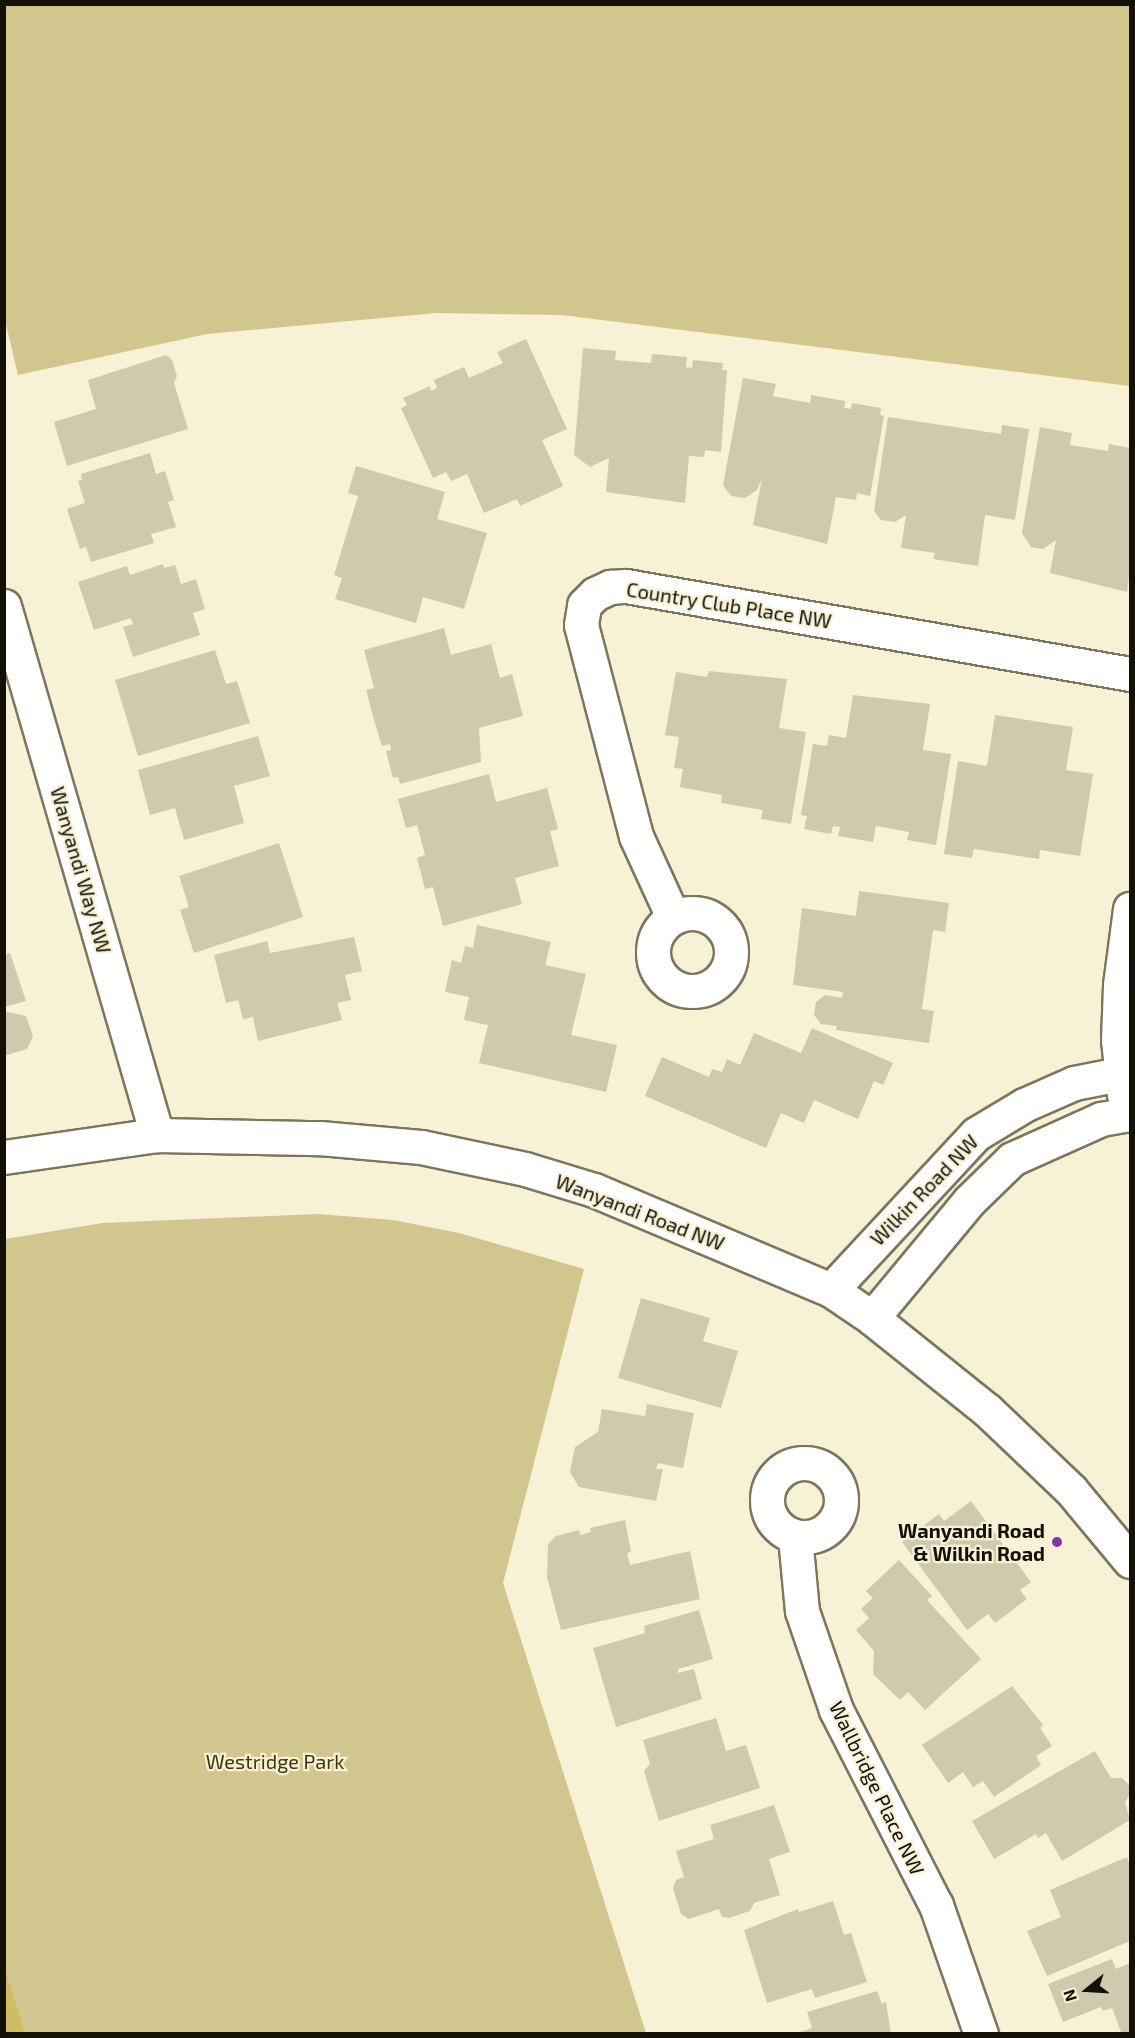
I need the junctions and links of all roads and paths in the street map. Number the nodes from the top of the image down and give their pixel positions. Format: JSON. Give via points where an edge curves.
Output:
{"nodes":[{"id":1,"x":4,"y":606,"type":"edge"},
{"id":2,"x":1131,"y":674,"type":"edge"},
{"id":3,"x":1131,"y":909,"type":"edge"},
{"id":4,"x":673,"y":917,"type":"dead end"},
{"id":5,"x":1126,"y":1073,"type":"edge"},
{"id":6,"x":1129,"y":1114,"type":"edge"},
{"id":7,"x":157,"y":1135,"type":"junction"},
{"id":8,"x":4,"y":1157,"type":"edge"},
{"id":9,"x":831,"y":1290,"type":"junction"},
{"id":10,"x":872,"y":1318,"type":"junction"},
{"id":11,"x":795,"y":1537,"type":"dead end"},
{"id":12,"x":1131,"y":1561,"type":"edge"},
{"id":13,"x":981,"y":2034,"type":"edge"}],
"edges":[{"from":1,"to":7,"type":"street","name":"Wanyandi Way NW"},
{"from":2,"to":4,"type":"street","name":"Country Club Place NW","via":[[626,586],[610,587],[596,594],[584,605],[581,625],[636,836]]},
{"from":3,"to":5,"type":"street","via":[[1120,985]]},
{"from":5,"to":6,"type":"street"},
{"from":5,"to":9,"type":"street","name":"Wilkin Road NW","via":[[1074,1083],[1024,1105],[976,1134]]},
{"from":6,"to":10,"type":"street","name":"Wilkin Road NW","via":[[1101,1119],[1012,1159],[969,1201]]},
{"from":7,"to":8,"type":"street","name":"Wanyandi Road NW"},
{"from":7,"to":9,"type":"street","name":"Wanyandi Road NW","via":[[320,1138],[421,1147],[525,1169],[594,1190]]},
{"from":9,"to":10,"type":"street","name":"Wanyandi Road NW"},
{"from":10,"to":12,"type":"street","name":"Wanyandi Road NW","via":[[987,1410],[1071,1490]]},
{"from":11,"to":13,"type":"street","name":"Wallbridge Place NW","via":[[802,1611],[836,1710],[936,1905]]}]}
